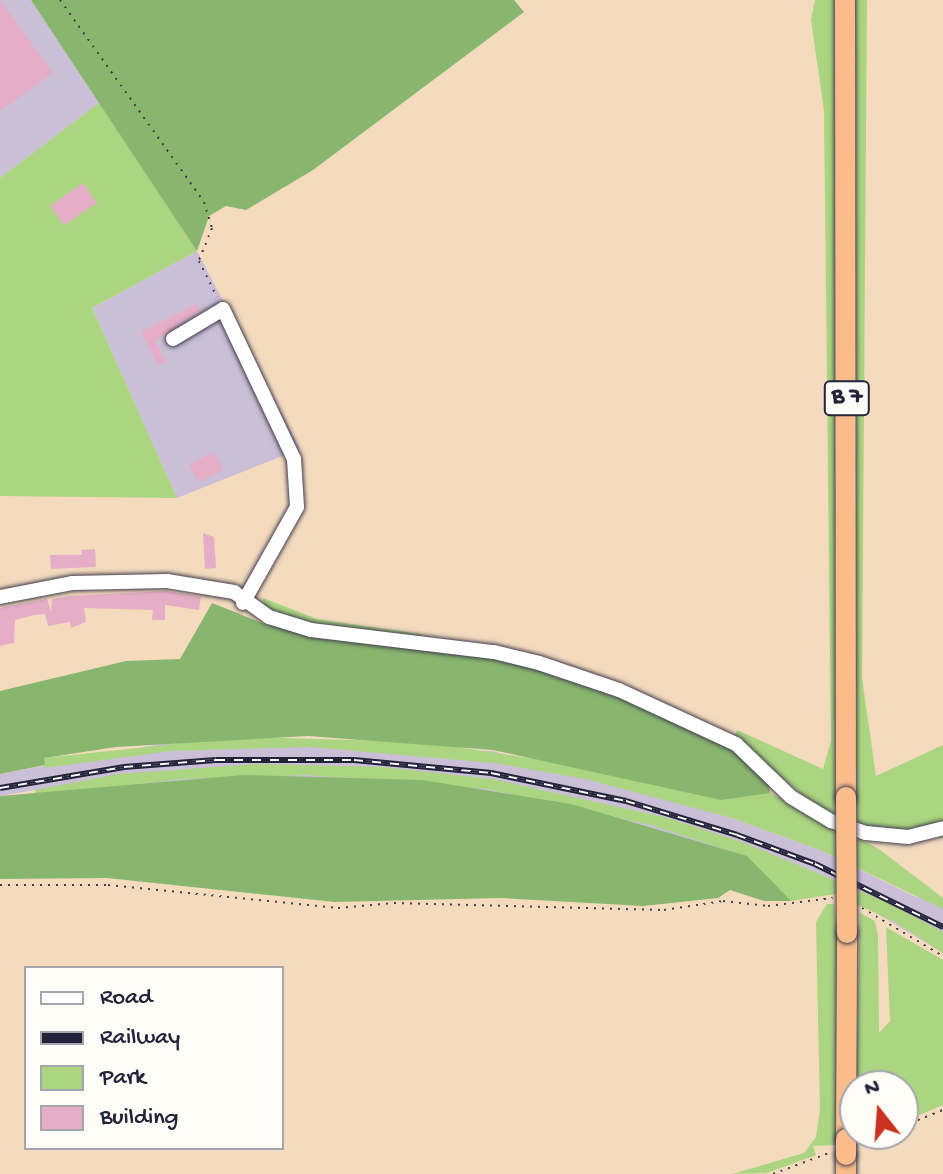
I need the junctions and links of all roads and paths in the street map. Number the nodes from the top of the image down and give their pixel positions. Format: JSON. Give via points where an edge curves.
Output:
{"nodes":[{"id":1,"x":60,"y":0,"type":"edge"},
{"id":2,"x":845,"y":0,"type":"edge"},
{"id":3,"x":223,"y":309,"type":"junction"},
{"id":4,"x":173,"y":339,"type":"dead end"},
{"id":5,"x":0,"y":597,"type":"edge"},
{"id":6,"x":243,"y":603,"type":"junction"},
{"id":7,"x":943,"y":828,"type":"edge"},
{"id":8,"x":0,"y":885,"type":"edge"},
{"id":9,"x":838,"y":899,"type":"dead end"},
{"id":10,"x":855,"y":905,"type":"dead end"},
{"id":11,"x":943,"y":956,"type":"edge"},
{"id":12,"x":943,"y":1110,"type":"edge"},
{"id":13,"x":919,"y":1120,"type":"edge"},
{"id":14,"x":847,"y":1152,"type":"edge"},
{"id":15,"x":773,"y":1174,"type":"edge"}],
"edges":[{"from":1,"to":3,"type":"path","via":[[204,202],[212,228],[199,261]]},
{"from":2,"to":14,"type":"highway","number":"B 7","bridge":true},
{"from":3,"to":4,"type":"street"},
{"from":3,"to":6,"type":"street","via":[[267,395],[294,459],[299,488],[292,518]]},
{"from":5,"to":6,"type":"street","via":[[72,583],[124,580],[225,590]]},
{"from":6,"to":7,"type":"street","via":[[311,630],[494,652],[539,663],[619,690],[736,744],[791,797],[831,821],[866,833],[908,837]]},
{"from":8,"to":9,"type":"path","via":[[108,885],[338,908],[394,903],[664,910],[723,901],[768,906]]},
{"from":10,"to":11,"type":"path"},
{"from":12,"to":13,"type":"path"},
{"from":14,"to":15,"type":"path"}]}
